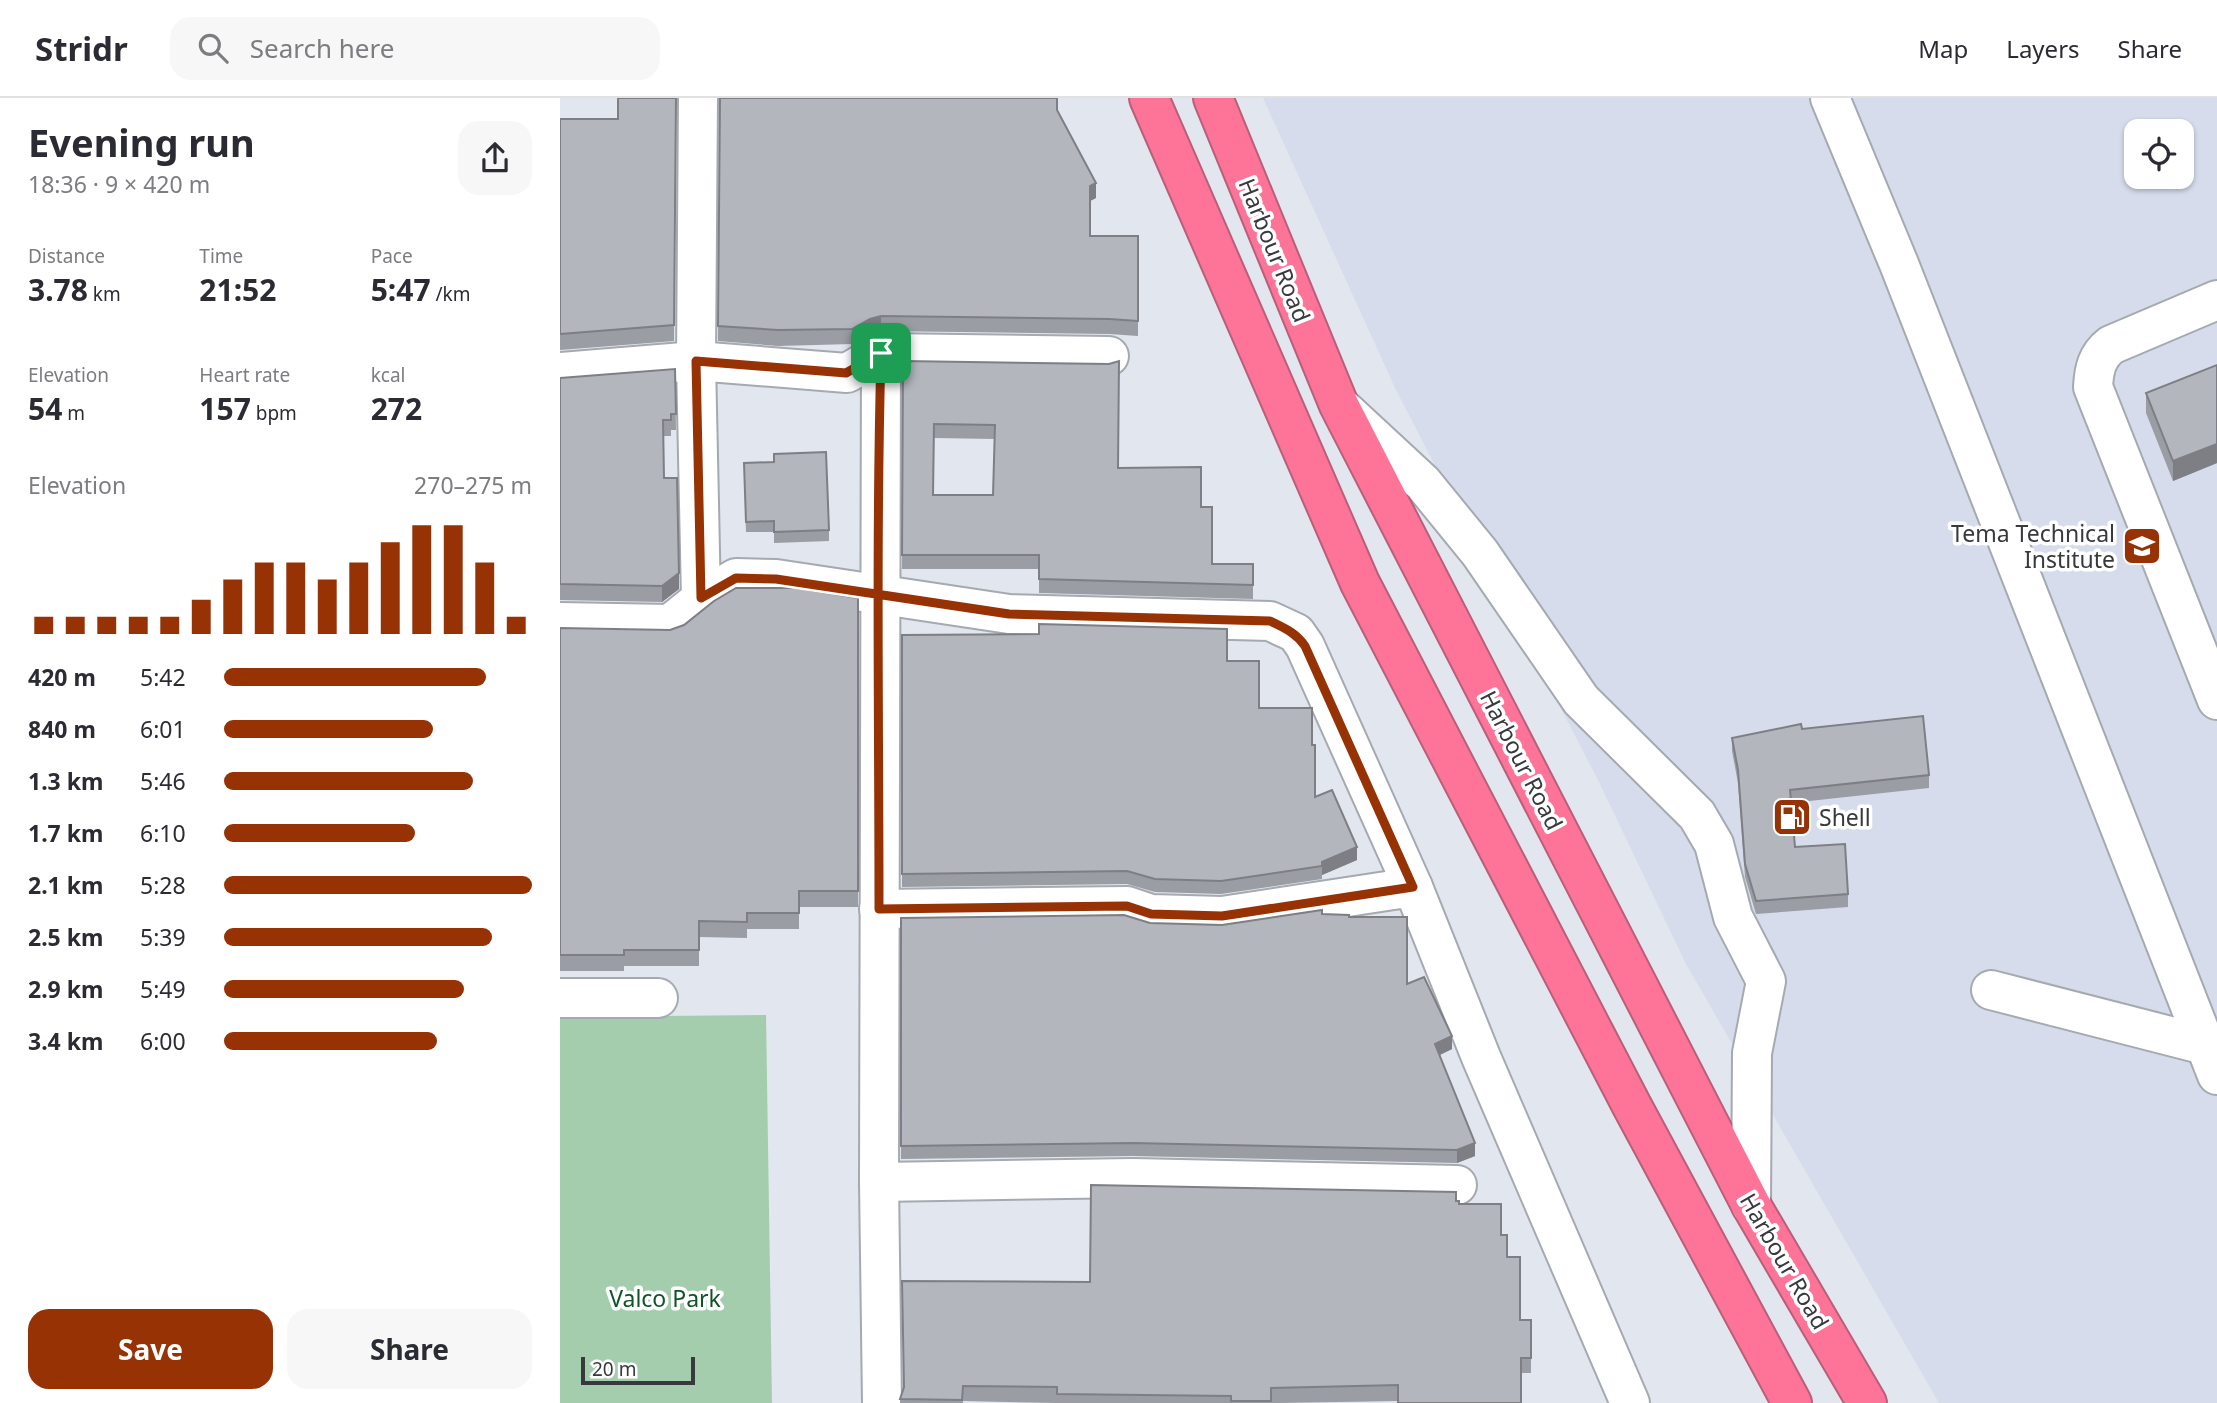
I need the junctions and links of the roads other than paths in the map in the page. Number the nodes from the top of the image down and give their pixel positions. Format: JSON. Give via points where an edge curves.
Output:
{"nodes":[{"id":1,"x":698,"y":98,"type":"edge"},
{"id":2,"x":1149,"y":98,"type":"edge"},
{"id":3,"x":1213,"y":98,"type":"edge"},
{"id":4,"x":1830,"y":98,"type":"edge"},
{"id":5,"x":2217,"y":300,"type":"edge"},
{"id":6,"x":881,"y":353,"type":"junction"},
{"id":7,"x":1109,"y":356,"type":"dead end"},
{"id":8,"x":696,"y":361,"type":"junction"},
{"id":9,"x":560,"y":372,"type":"edge"},
{"id":10,"x":1339,"y":405,"type":"junction"},
{"id":11,"x":879,"y":595,"type":"junction"},
{"id":12,"x":701,"y":598,"type":"junction"},
{"id":13,"x":560,"y":622,"type":"edge"},
{"id":14,"x":2217,"y":700,"type":"edge"},
{"id":15,"x":1413,"y":887,"type":"junction"},
{"id":16,"x":879,"y":909,"type":"junction"},
{"id":17,"x":1991,"y":990,"type":"dead end"},
{"id":18,"x":560,"y":998,"type":"edge"},
{"id":19,"x":658,"y":998,"type":"dead end"},
{"id":20,"x":2211,"y":1060,"type":"edge"},
{"id":21,"x":879,"y":1182,"type":"junction"},
{"id":22,"x":1457,"y":1185,"type":"dead end"},
{"id":23,"x":1751,"y":1205,"type":"junction"},
{"id":24,"x":882,"y":1403,"type":"edge"},
{"id":25,"x":1630,"y":1403,"type":"edge"},
{"id":26,"x":1792,"y":1403,"type":"edge"},
{"id":27,"x":1867,"y":1403,"type":"edge"}],
"edges":[{"from":1,"to":8,"type":"street"},
{"from":2,"to":26,"type":"highway","via":[[1360,583]]},
{"from":3,"to":10,"type":"highway","name":"Harbour Road"},
{"from":4,"to":20,"type":"street"},
{"from":5,"to":14,"type":"street","via":[[2111,345],[2100,353],[2094,387]]},
{"from":6,"to":7,"type":"street"},
{"from":6,"to":8,"type":"street","via":[[846,373]]},
{"from":6,"to":11,"type":"street"},
{"from":8,"to":9,"type":"street"},
{"from":8,"to":12,"type":"street"},
{"from":10,"to":23,"type":"highway","name":"Harbour Road"},
{"from":10,"to":23,"type":"street","via":[[1423,482],[1480,553],[1581,700],[1697,815],[1714,844],[1733,917],[1766,981],[1752,1053]]},
{"from":11,"to":12,"type":"street","via":[[776,579],[736,578]]},
{"from":11,"to":15,"type":"street","via":[[1009,614],[1270,621],[1282,625],[1296,633],[1305,646]]},
{"from":11,"to":16,"type":"street"},
{"from":12,"to":13,"type":"street","via":[[670,624]]},
{"from":15,"to":16,"type":"street","via":[[1222,916],[1151,914],[1127,906]]},
{"from":15,"to":25,"type":"street"},
{"from":16,"to":21,"type":"street"},
{"from":17,"to":20,"type":"street"},
{"from":18,"to":19,"type":"street"},
{"from":21,"to":22,"type":"street","via":[[1133,1178]]},
{"from":21,"to":24,"type":"street"},
{"from":23,"to":27,"type":"highway","name":"Harbour Road"}]}
